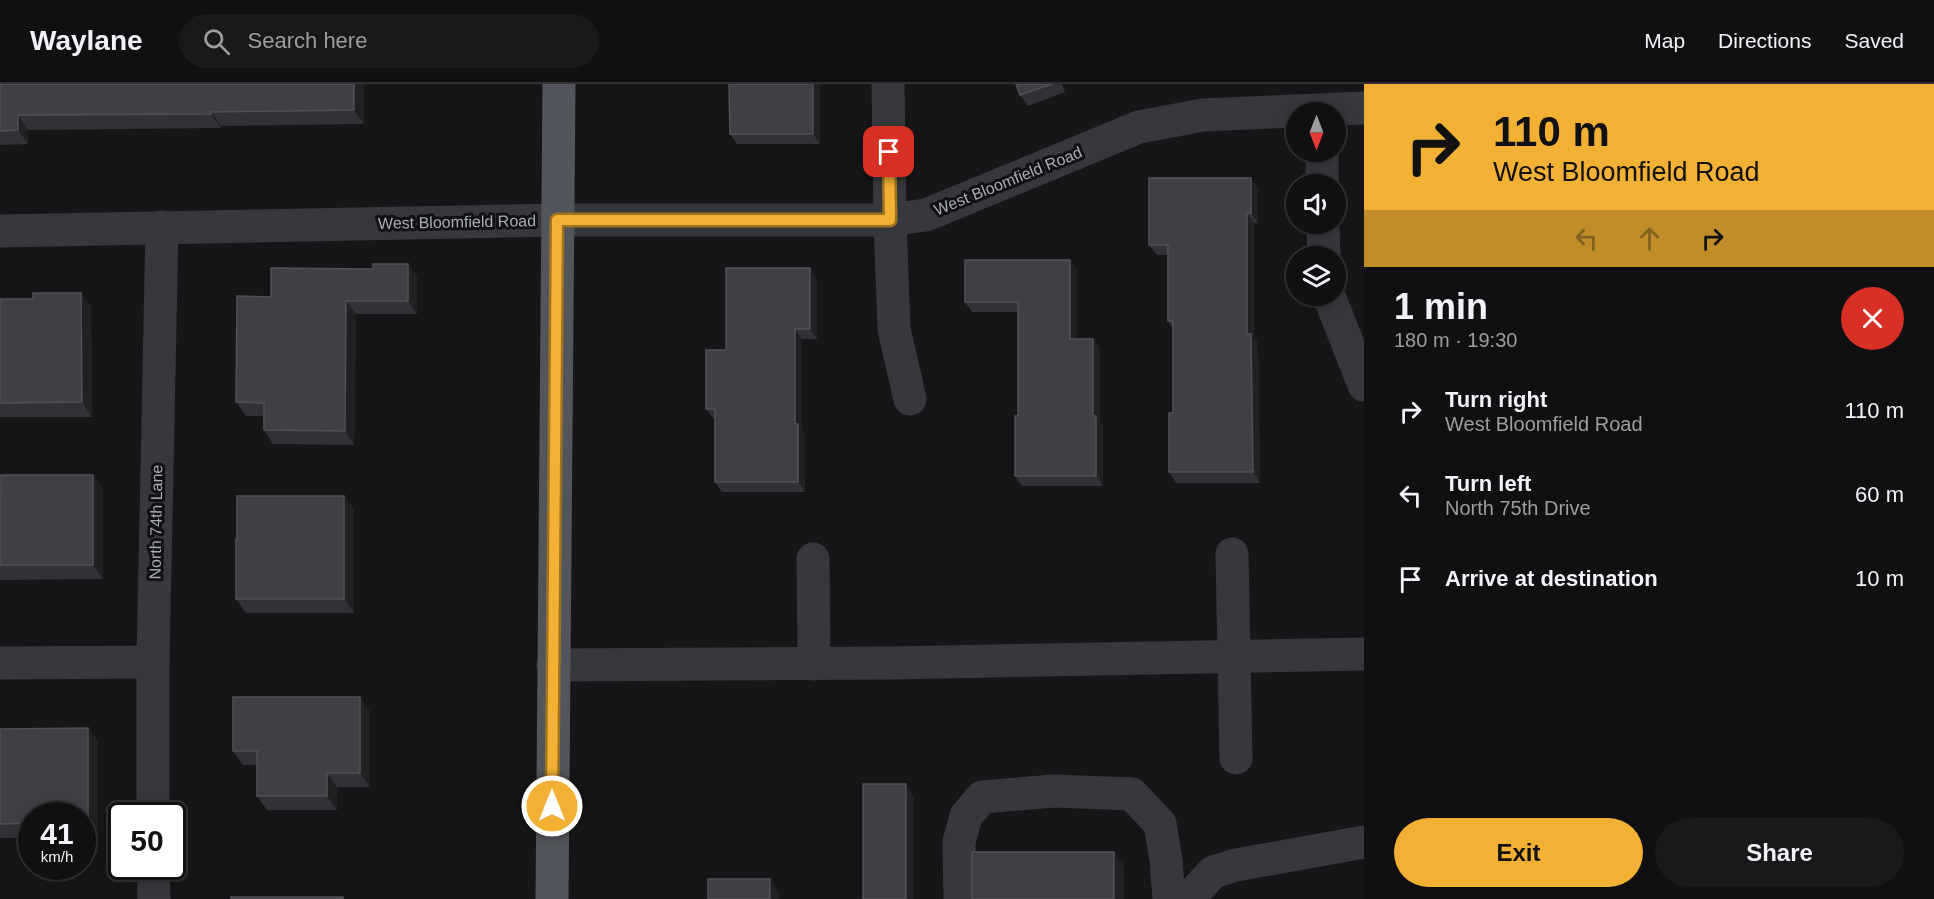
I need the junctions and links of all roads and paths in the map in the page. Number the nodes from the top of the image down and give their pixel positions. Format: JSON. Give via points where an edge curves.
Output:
{"nodes":[{"id":1,"x":558,"y":84,"type":"edge"},
{"id":2,"x":888,"y":84,"type":"edge"},
{"id":3,"x":1364,"y":108,"type":"edge"},
{"id":4,"x":1346,"y":110,"type":"edge"},
{"id":5,"x":1286,"y":113,"type":"edge"},
{"id":6,"x":557,"y":220,"type":"junction"},
{"id":7,"x":890,"y":220,"type":"junction"},
{"id":8,"x":162,"y":227,"type":"junction"},
{"id":9,"x":0,"y":231,"type":"edge"},
{"id":10,"x":1333,"y":306,"type":"edge"},
{"id":11,"x":1364,"y":385,"type":"edge"},
{"id":12,"x":910,"y":399,"type":"dead end"},
{"id":13,"x":1232,"y":554,"type":"dead end"},
{"id":14,"x":813,"y":559,"type":"dead end"},
{"id":15,"x":1364,"y":654,"type":"edge"},
{"id":16,"x":1234,"y":657,"type":"junction"},
{"id":17,"x":153,"y":662,"type":"junction"},
{"id":18,"x":0,"y":663,"type":"edge"},
{"id":19,"x":814,"y":664,"type":"junction"},
{"id":20,"x":553,"y":665,"type":"junction"},
{"id":21,"x":1236,"y":758,"type":"dead end"},
{"id":22,"x":153,"y":802,"type":"edge"},
{"id":23,"x":1364,"y":842,"type":"edge"},
{"id":24,"x":153,"y":880,"type":"edge"},
{"id":25,"x":154,"y":899,"type":"edge"},
{"id":26,"x":552,"y":899,"type":"edge"},
{"id":27,"x":960,"y":899,"type":"edge"},
{"id":28,"x":1169,"y":899,"type":"edge"},
{"id":29,"x":1188,"y":899,"type":"edge"}],
"edges":[{"from":1,"to":6,"type":"main road"},
{"from":2,"to":7,"type":"street"},
{"from":3,"to":4,"type":"street","name":"West Bloomfield Road"},
{"from":5,"to":7,"type":"street","name":"West Bloomfield Road","via":[[1203,115],[1139,127],[926,215]]},
{"from":6,"to":7,"type":"street","name":"West Bloomfield Road"},
{"from":6,"to":8,"type":"street","name":"West Bloomfield Road"},
{"from":6,"to":20,"type":"main road"},
{"from":7,"to":12,"type":"street","via":[[894,329]]},
{"from":8,"to":9,"type":"street","name":"West Bloomfield Road"},
{"from":8,"to":17,"type":"street","name":"North 74th Lane"},
{"from":10,"to":11,"type":"street"},
{"from":13,"to":16,"type":"street"},
{"from":14,"to":19,"type":"street"},
{"from":15,"to":16,"type":"street"},
{"from":16,"to":19,"type":"street"},
{"from":16,"to":21,"type":"street"},
{"from":17,"to":18,"type":"street"},
{"from":17,"to":22,"type":"street","name":"North 74th Lane"},
{"from":19,"to":20,"type":"street"},
{"from":20,"to":26,"type":"main road"},
{"from":23,"to":29,"type":"street","via":[[1213,872]]},
{"from":24,"to":25,"type":"street"},
{"from":27,"to":28,"type":"street","via":[[959,842],[966,816],[982,797],[1054,790],[1132,794],[1160,824]]}]}
